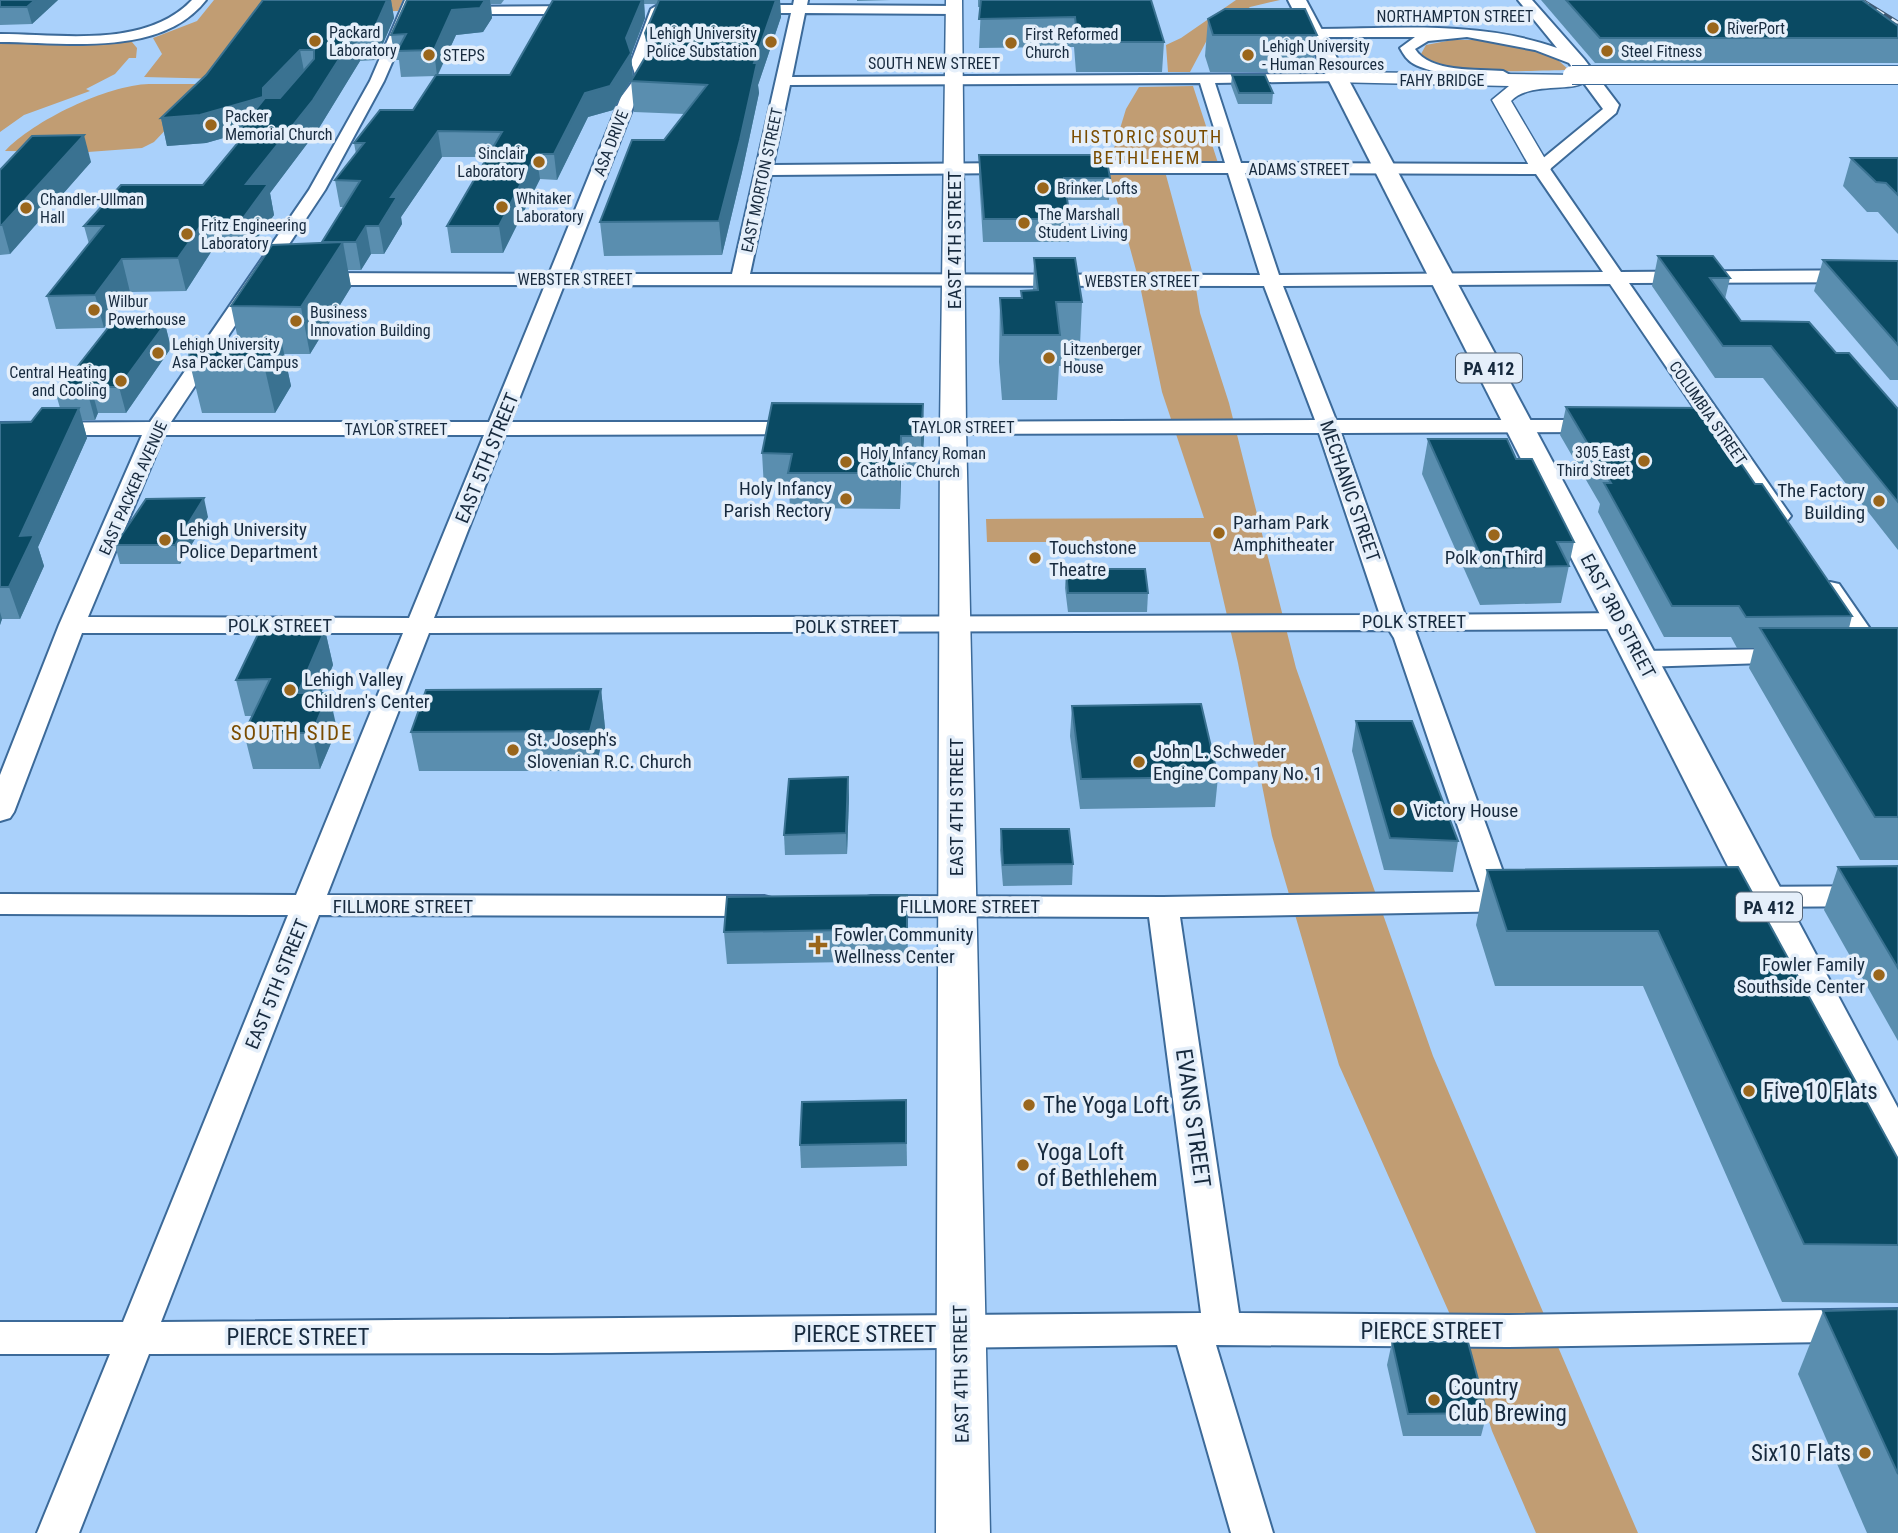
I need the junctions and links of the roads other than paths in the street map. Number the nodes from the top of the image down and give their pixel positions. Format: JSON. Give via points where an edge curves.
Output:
{"nodes":[{"id":1,"x":199,"y":0,"type":"edge"},
{"id":2,"x":1297,"y":0,"type":"edge"},
{"id":3,"x":1525,"y":0,"type":"edge"},
{"id":4,"x":800,"y":4,"type":"edge"},
{"id":5,"x":954,"y":5,"type":"edge"},
{"id":6,"x":418,"y":8,"type":"edge"},
{"id":7,"x":658,"y":9,"type":"edge"},
{"id":8,"x":735,"y":9,"type":"edge"},
{"id":9,"x":594,"y":10,"type":"edge"},
{"id":10,"x":1314,"y":33,"type":"junction"},
{"id":11,"x":1468,"y":33,"type":"junction"},
{"id":12,"x":1555,"y":34,"type":"junction"},
{"id":13,"x":0,"y":38,"type":"edge"},
{"id":14,"x":1576,"y":73,"type":"junction"},
{"id":15,"x":1503,"y":75,"type":"junction"},
{"id":16,"x":1898,"y":75,"type":"edge"},
{"id":17,"x":1337,"y":78,"type":"junction"},
{"id":18,"x":1206,"y":79,"type":"junction"},
{"id":19,"x":783,"y":81,"type":"junction"},
{"id":20,"x":953,"y":81,"type":"junction"},
{"id":21,"x":1898,"y":81,"type":"edge"},
{"id":22,"x":955,"y":168,"type":"junction"},
{"id":23,"x":1029,"y":169,"type":"edge"},
{"id":24,"x":1053,"y":169,"type":"edge"},
{"id":25,"x":1235,"y":169,"type":"junction"},
{"id":26,"x":1384,"y":169,"type":"junction"},
{"id":27,"x":1541,"y":169,"type":"junction"},
{"id":28,"x":764,"y":170,"type":"junction"},
{"id":29,"x":1898,"y":276,"type":"edge"},
{"id":30,"x":259,"y":278,"type":"junction"},
{"id":31,"x":1442,"y":278,"type":"junction"},
{"id":32,"x":558,"y":279,"type":"junction"},
{"id":33,"x":1615,"y":279,"type":"junction"},
{"id":34,"x":740,"y":280,"type":"junction"},
{"id":35,"x":955,"y":280,"type":"junction"},
{"id":36,"x":1271,"y":280,"type":"junction"},
{"id":37,"x":1328,"y":426,"type":"junction"},
{"id":38,"x":1519,"y":426,"type":"junction"},
{"id":39,"x":1624,"y":426,"type":"edge"},
{"id":40,"x":953,"y":427,"type":"junction"},
{"id":41,"x":827,"y":428,"type":"edge"},
{"id":42,"x":869,"y":428,"type":"edge"},
{"id":43,"x":0,"y":429,"type":"edge"},
{"id":44,"x":156,"y":429,"type":"junction"},
{"id":45,"x":499,"y":429,"type":"junction"},
{"id":46,"x":1793,"y":536,"type":"edge"},
{"id":47,"x":1817,"y":570,"type":"edge"},
{"id":48,"x":1395,"y":621,"type":"junction"},
{"id":49,"x":1621,"y":621,"type":"junction"},
{"id":50,"x":72,"y":625,"type":"junction"},
{"id":51,"x":420,"y":626,"type":"junction"},
{"id":52,"x":955,"y":626,"type":"junction"},
{"id":53,"x":1811,"y":657,"type":"edge"},
{"id":54,"x":1850,"y":657,"type":"edge"},
{"id":55,"x":1887,"y":657,"type":"edge"},
{"id":56,"x":1641,"y":659,"type":"junction"},
{"id":57,"x":0,"y":812,"type":"edge"},
{"id":58,"x":1898,"y":896,"type":"edge"},
{"id":59,"x":1745,"y":897,"type":"junction"},
{"id":60,"x":1550,"y":900,"type":"edge"},
{"id":61,"x":1498,"y":901,"type":"junction"},
{"id":62,"x":0,"y":904,"type":"edge"},
{"id":63,"x":308,"y":905,"type":"junction"},
{"id":64,"x":790,"y":906,"type":"edge"},
{"id":65,"x":846,"y":906,"type":"edge"},
{"id":66,"x":957,"y":906,"type":"junction"},
{"id":67,"x":1163,"y":906,"type":"junction"},
{"id":68,"x":1898,"y":1154,"type":"edge"},
{"id":69,"x":1898,"y":1325,"type":"edge"},
{"id":70,"x":1207,"y":1330,"type":"junction"},
{"id":71,"x":961,"y":1333,"type":"junction"},
{"id":72,"x":0,"y":1338,"type":"edge"},
{"id":73,"x":136,"y":1338,"type":"junction"},
{"id":74,"x":58,"y":1533,"type":"edge"},
{"id":75,"x":963,"y":1533,"type":"edge"},
{"id":76,"x":1252,"y":1533,"type":"edge"}],
"edges":[{"from":1,"to":13,"type":"street","via":[[179,19],[131,36]]},
{"from":2,"to":10,"type":"highway","number":"PA 412"},
{"from":3,"to":12,"type":"street"},
{"from":4,"to":5,"type":"street"},
{"from":4,"to":8,"type":"street"},
{"from":4,"to":19,"type":"street","name":"EAST MORTON STREET"},
{"from":5,"to":20,"type":"main road","name":"EAST 4TH STREET"},
{"from":6,"to":9,"type":"street"},
{"from":6,"to":30,"type":"street","name":"EAST PACKER AVENUE","via":[[317,190]]},
{"from":7,"to":32,"type":"street","name":"ASA DRIVE","via":[[638,62],[643,77],[629,97]]},
{"from":10,"to":11,"type":"street","name":"NORTHAMPTON STREET"},
{"from":10,"to":17,"type":"highway","number":"PA 412"},
{"from":11,"to":12,"type":"street","name":"NORTHAMPTON STREET"},
{"from":11,"to":14,"type":"street","via":[[1526,42]]},
{"from":11,"to":15,"type":"street","via":[[1416,42],[1406,51],[1431,67]]},
{"from":12,"to":14,"type":"street"},
{"from":14,"to":15,"type":"main road","name":"FAHY BRIDGE"},
{"from":14,"to":16,"type":"main road","name":"FAHY BRIDGE","bridge":true},
{"from":14,"to":17,"type":"main road","name":"FAHY BRIDGE"},
{"from":14,"to":21,"type":"main road","name":"FAHY BRIDGE"},
{"from":14,"to":27,"type":"street","via":[[1607,97],[1611,110],[1553,154]]},
{"from":14,"to":27,"type":"main road","via":[[1510,91],[1501,100]]},
{"from":15,"to":17,"type":"main road","name":"FAHY BRIDGE"},
{"from":17,"to":18,"type":"street","name":"SOUTH NEW STREET"},
{"from":17,"to":26,"type":"highway","name":"EAST 3RD STREET","number":"PA 412"},
{"from":18,"to":20,"type":"street","name":"SOUTH NEW STREET"},
{"from":18,"to":25,"type":"street","name":"MECHANIC STREET"},
{"from":19,"to":20,"type":"street","name":"SOUTH NEW STREET"},
{"from":19,"to":28,"type":"street","name":"EAST MORTON STREET"},
{"from":20,"to":22,"type":"main road","name":"EAST 4TH STREET"},
{"from":22,"to":23,"type":"street"},
{"from":22,"to":28,"type":"street"},
{"from":22,"to":35,"type":"main road","name":"EAST 4TH STREET"},
{"from":24,"to":25,"type":"street","name":"ADAMS STREET"},
{"from":25,"to":26,"type":"street","name":"ADAMS STREET"},
{"from":25,"to":36,"type":"street","name":"MECHANIC STREET"},
{"from":26,"to":27,"type":"street","name":"ADAMS STREET"},
{"from":26,"to":31,"type":"highway","name":"EAST 3RD STREET","number":"PA 412"},
{"from":27,"to":33,"type":"street","name":"COLUMBIA STREET"},
{"from":28,"to":34,"type":"street","name":"EAST MORTON STREET"},
{"from":29,"to":33,"type":"street","name":"WEBSTER STREET"},
{"from":30,"to":32,"type":"street","name":"WEBSTER STREET"},
{"from":30,"to":44,"type":"street","name":"EAST PACKER AVENUE"},
{"from":31,"to":33,"type":"street","name":"WEBSTER STREET"},
{"from":31,"to":36,"type":"street","name":"WEBSTER STREET"},
{"from":31,"to":38,"type":"highway","name":"EAST 3RD STREET","number":"PA 412"},
{"from":32,"to":34,"type":"street","name":"WEBSTER STREET"},
{"from":32,"to":45,"type":"street","name":"EAST 5TH STREET"},
{"from":33,"to":46,"type":"street","name":"COLUMBIA STREET","via":[[1705,426]]},
{"from":34,"to":35,"type":"street","name":"WEBSTER STREET"},
{"from":35,"to":36,"type":"street","name":"WEBSTER STREET"},
{"from":35,"to":40,"type":"main road","name":"EAST 4TH STREET"},
{"from":36,"to":37,"type":"street","name":"MECHANIC STREET"},
{"from":37,"to":38,"type":"street","name":"TAYLOR STREET"},
{"from":37,"to":40,"type":"street","name":"TAYLOR STREET"},
{"from":37,"to":48,"type":"street","name":"MECHANIC STREET"},
{"from":38,"to":39,"type":"street","name":"TAYLOR STREET"},
{"from":38,"to":49,"type":"highway","name":"EAST 3RD STREET","number":"PA 412"},
{"from":40,"to":42,"type":"street","name":"TAYLOR STREET"},
{"from":40,"to":52,"type":"main road","name":"EAST 4TH STREET"},
{"from":41,"to":45,"type":"street","name":"TAYLOR STREET"},
{"from":43,"to":44,"type":"street","name":"TAYLOR STREET"},
{"from":44,"to":45,"type":"street","name":"TAYLOR STREET"},
{"from":44,"to":50,"type":"street","name":"EAST PACKER AVENUE"},
{"from":45,"to":51,"type":"street","name":"EAST 5TH STREET"},
{"from":47,"to":55,"type":"street"},
{"from":48,"to":49,"type":"street","name":"POLK STREET"},
{"from":48,"to":52,"type":"street","name":"POLK STREET"},
{"from":48,"to":61,"type":"street","name":"MECHANIC STREET","via":[[1407,637]]},
{"from":49,"to":56,"type":"highway","name":"EAST 3RD STREET","number":"PA 412"},
{"from":50,"to":51,"type":"street","name":"POLK STREET"},
{"from":50,"to":57,"type":"street","name":"EAST PACKER AVENUE"},
{"from":51,"to":52,"type":"street","name":"POLK STREET"},
{"from":51,"to":63,"type":"street","name":"EAST 5TH STREET"},
{"from":52,"to":66,"type":"main road","name":"EAST 4TH STREET"},
{"from":53,"to":56,"type":"street"},
{"from":54,"to":55,"type":"street"},
{"from":56,"to":59,"type":"highway","name":"EAST 3RD STREET","number":"PA 412"},
{"from":58,"to":59,"type":"street"},
{"from":59,"to":68,"type":"highway","name":"EAST 3RD STREET","number":"PA 412"},
{"from":60,"to":61,"type":"street","name":"FILLMORE STREET"},
{"from":61,"to":67,"type":"street","name":"FILLMORE STREET"},
{"from":62,"to":63,"type":"street","name":"FILLMORE STREET"},
{"from":63,"to":64,"type":"street","name":"FILLMORE STREET"},
{"from":63,"to":73,"type":"street","name":"EAST 5TH STREET"},
{"from":65,"to":66,"type":"street","name":"FILLMORE STREET"},
{"from":66,"to":67,"type":"street","name":"FILLMORE STREET"},
{"from":66,"to":71,"type":"main road","name":"EAST 4TH STREET"},
{"from":67,"to":70,"type":"street","name":"EVANS STREET"},
{"from":69,"to":70,"type":"street","name":"PIERCE STREET"},
{"from":70,"to":71,"type":"street","name":"PIERCE STREET"},
{"from":70,"to":76,"type":"street","name":"EVANS STREET"},
{"from":71,"to":73,"type":"street","name":"PIERCE STREET"},
{"from":71,"to":75,"type":"main road","name":"EAST 4TH STREET"},
{"from":72,"to":73,"type":"street","name":"PIERCE STREET"},
{"from":73,"to":74,"type":"street","name":"EAST 5TH STREET"}]}
